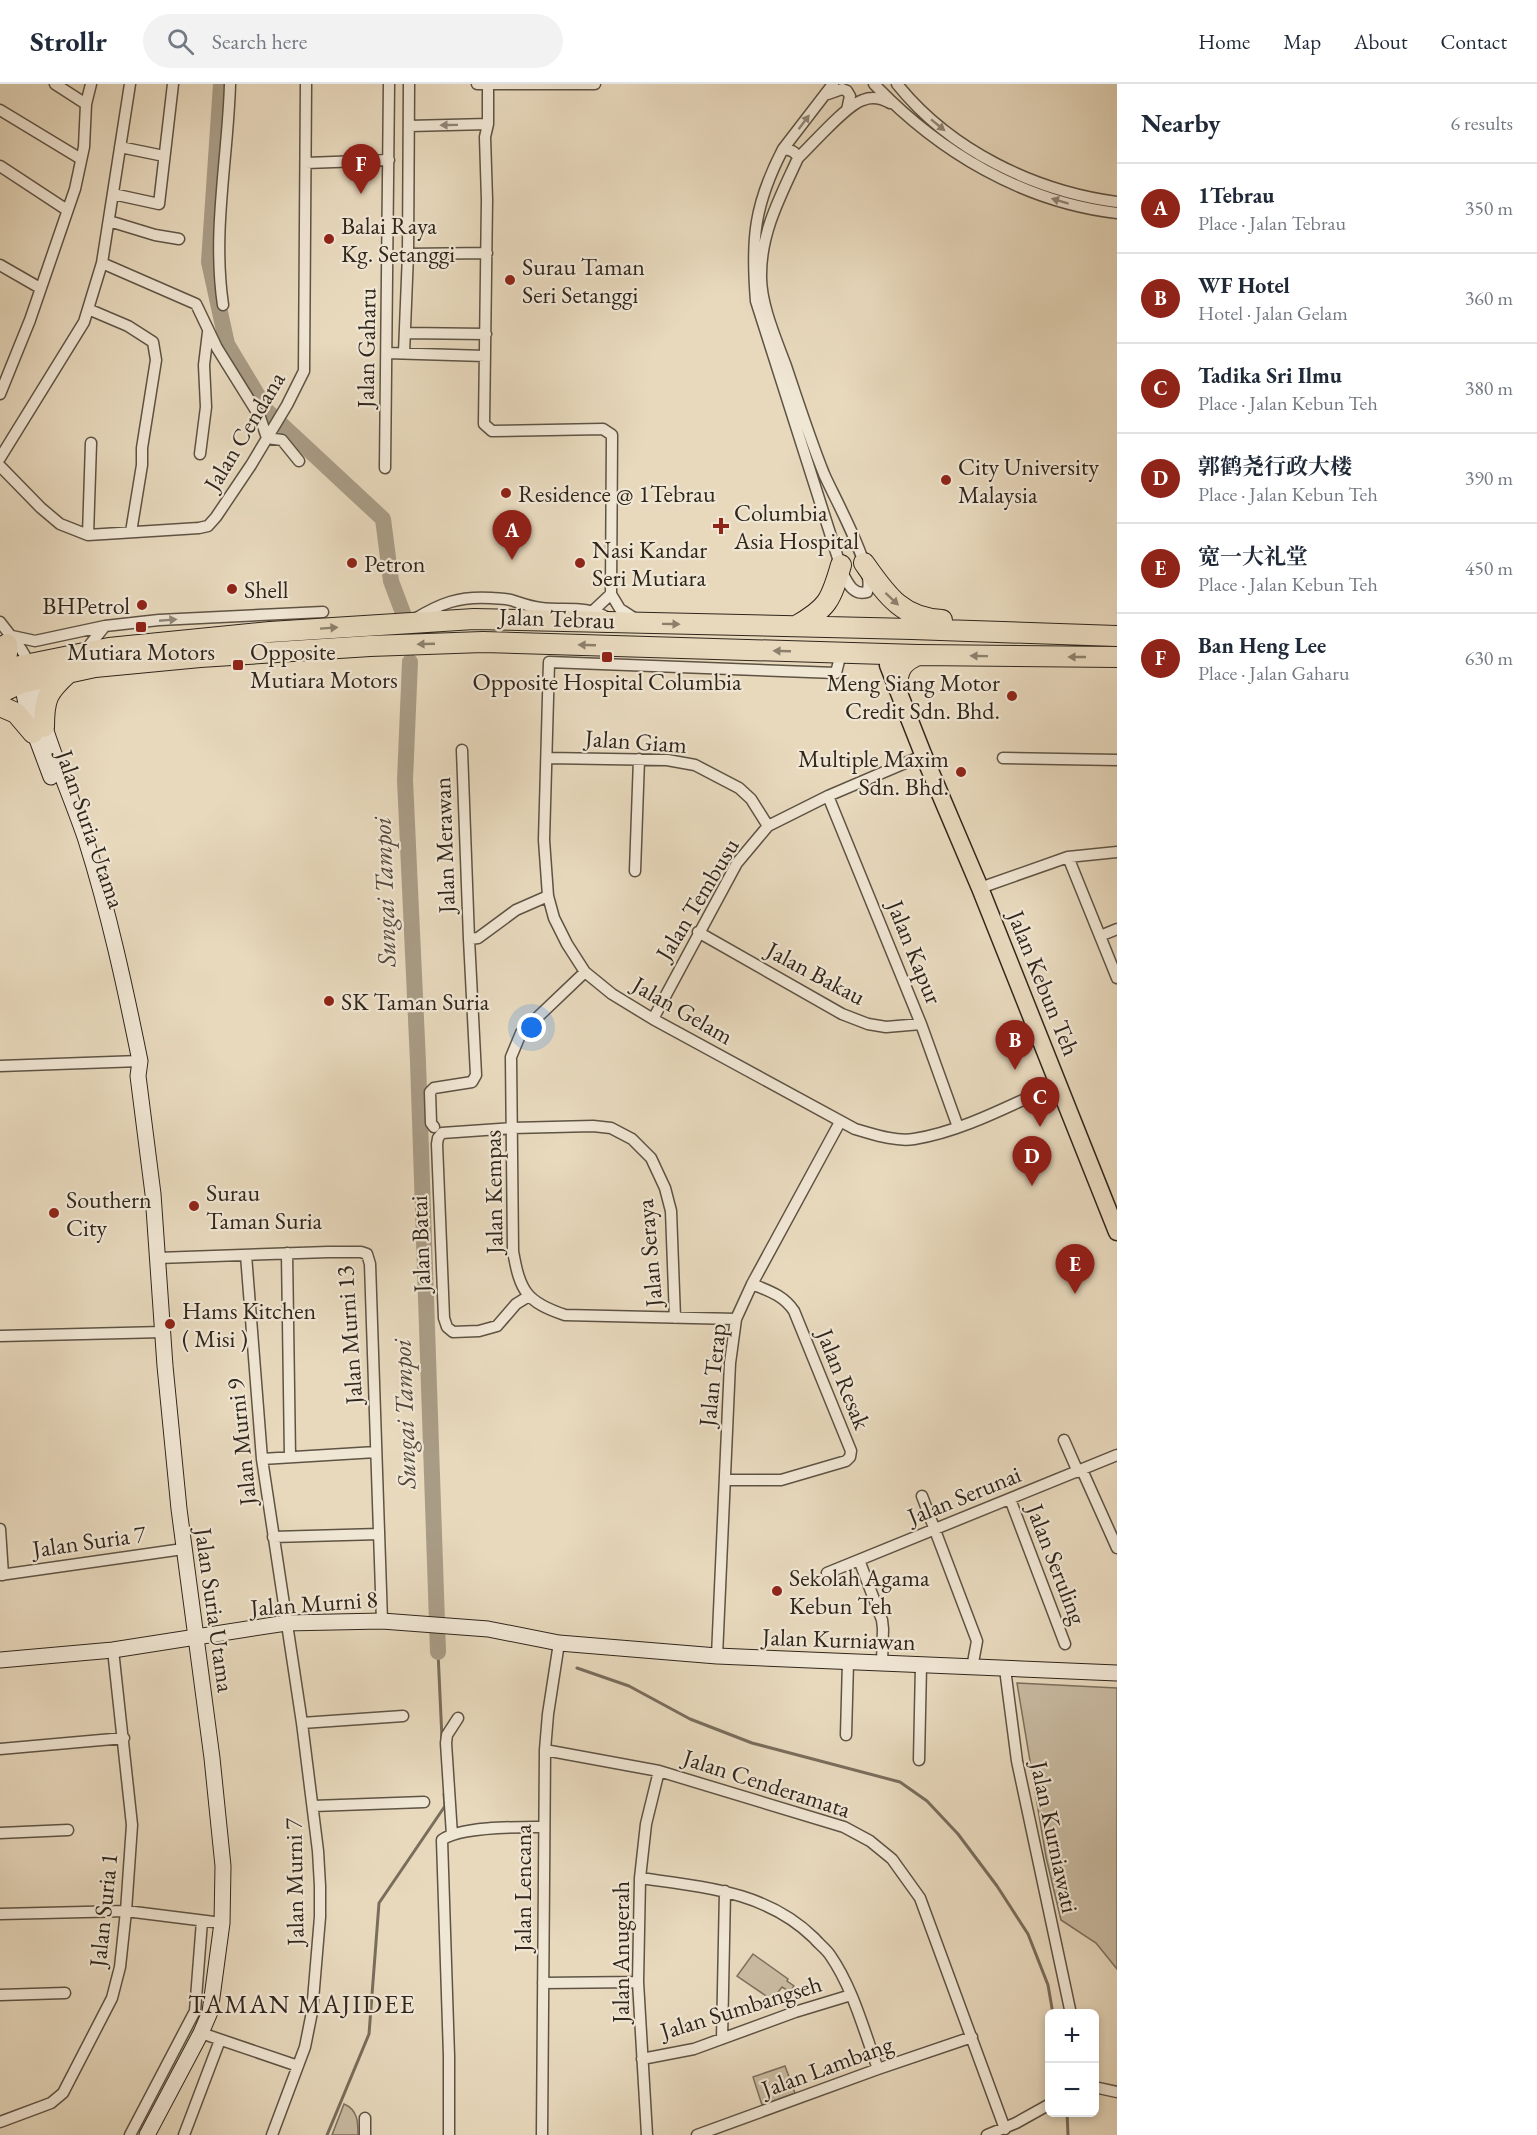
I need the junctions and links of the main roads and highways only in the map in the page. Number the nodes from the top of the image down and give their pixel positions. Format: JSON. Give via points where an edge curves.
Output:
{"nodes":[{"id":1,"x":864,"y":563,"type":"road end"},
{"id":2,"x":841,"y":565,"type":"road end"},
{"id":3,"x":729,"y":625,"type":"junction"},
{"id":4,"x":796,"y":627,"type":"junction"},
{"id":5,"x":912,"y":629,"type":"junction"},
{"id":6,"x":1081,"y":635,"type":"junction"},
{"id":7,"x":1117,"y":636,"type":"edge"},
{"id":8,"x":6,"y":639,"type":"edge"},
{"id":9,"x":883,"y":655,"type":"junction"},
{"id":10,"x":918,"y":655,"type":"junction"},
{"id":11,"x":1117,"y":657,"type":"edge"},
{"id":12,"x":21,"y":672,"type":"edge"},
{"id":13,"x":68,"y":673,"type":"junction"},
{"id":14,"x":0,"y":674,"type":"edge"},
{"id":15,"x":897,"y":686,"type":"junction"},
{"id":16,"x":0,"y":693,"type":"edge"},
{"id":17,"x":0,"y":706,"type":"edge"},
{"id":18,"x":38,"y":730,"type":"junction"},
{"id":19,"x":923,"y":755,"type":"junction"},
{"id":20,"x":1117,"y":1232,"type":"edge"},
{"id":21,"x":196,"y":1638,"type":"junction"},
{"id":22,"x":558,"y":1649,"type":"joint"},
{"id":23,"x":0,"y":1660,"type":"edge"},
{"id":24,"x":1117,"y":1673,"type":"edge"},
{"id":25,"x":147,"y":2135,"type":"edge"}],
"edges":[{"from":1,"to":6,"type":"highway","one_way":true,"via":[[887,596],[917,617]]},
{"from":2,"to":4,"type":"highway","via":[[830,599],[817,615]]},
{"from":3,"to":4,"type":"highway","name":"Jalan Tebrau"},
{"from":3,"to":9,"type":"highway","via":[[755,633],[865,637]]},
{"from":12,"to":3,"type":"highway","name":"Jalan Tebrau","one_way":true,"via":[[83,653],[189,640],[270,623],[474,619]]},
{"from":4,"to":5,"type":"highway","name":"Jalan Tebrau"},
{"from":5,"to":6,"type":"highway","name":"Jalan Tebrau"},
{"from":5,"to":9,"type":"highway","via":[[901,633]]},
{"from":6,"to":7,"type":"highway","name":"Jalan Tebrau"},
{"from":8,"to":12,"type":"highway","via":[[7,654]]},
{"from":9,"to":10,"type":"highway","name":"Jalan Tebrau"},
{"from":9,"to":13,"type":"highway","name":"Jalan Tebrau","one_way":true,"via":[[483,642],[200,657]]},
{"from":9,"to":15,"type":"main road","name":"Jalan Kebun Teh"},
{"from":9,"to":19,"type":"main road","name":"Jalan Kebun Teh","via":[[909,737]]},
{"from":11,"to":10,"type":"highway","name":"Jalan Tebrau","one_way":true},
{"from":10,"to":15,"type":"highway","via":[[899,669]]},
{"from":12,"to":13,"type":"highway","name":"Jalan Tebrau"},
{"from":12,"to":14,"type":"highway","name":"Jalan Tebrau"},
{"from":12,"to":16,"type":"highway","name":"Jalan Tebrau"},
{"from":12,"to":18,"type":"main road","name":"Jalan Suria Utama"},
{"from":13,"to":18,"type":"highway","via":[[46,698]]},
{"from":15,"to":19,"type":"main road","name":"Jalan Kebun Teh"},
{"from":17,"to":18,"type":"highway"},
{"from":18,"to":21,"type":"main road","name":"Jalan Suria Utama","via":[[94,891],[137,1067],[153,1194],[183,1549]]},
{"from":19,"to":20,"type":"main road","name":"Jalan Kebun Teh"},
{"from":21,"to":22,"type":"main road","name":"Jalan Murni 8","via":[[286,1623],[382,1620],[509,1632]]},
{"from":21,"to":23,"type":"main road","name":"Jalan Murni 8"},
{"from":21,"to":25,"type":"main road","name":"Jalan Suria Utama","via":[[220,1831],[222,1923],[210,2012]]},
{"from":22,"to":24,"type":"main road","name":"Jalan Kurniawan"}]}
